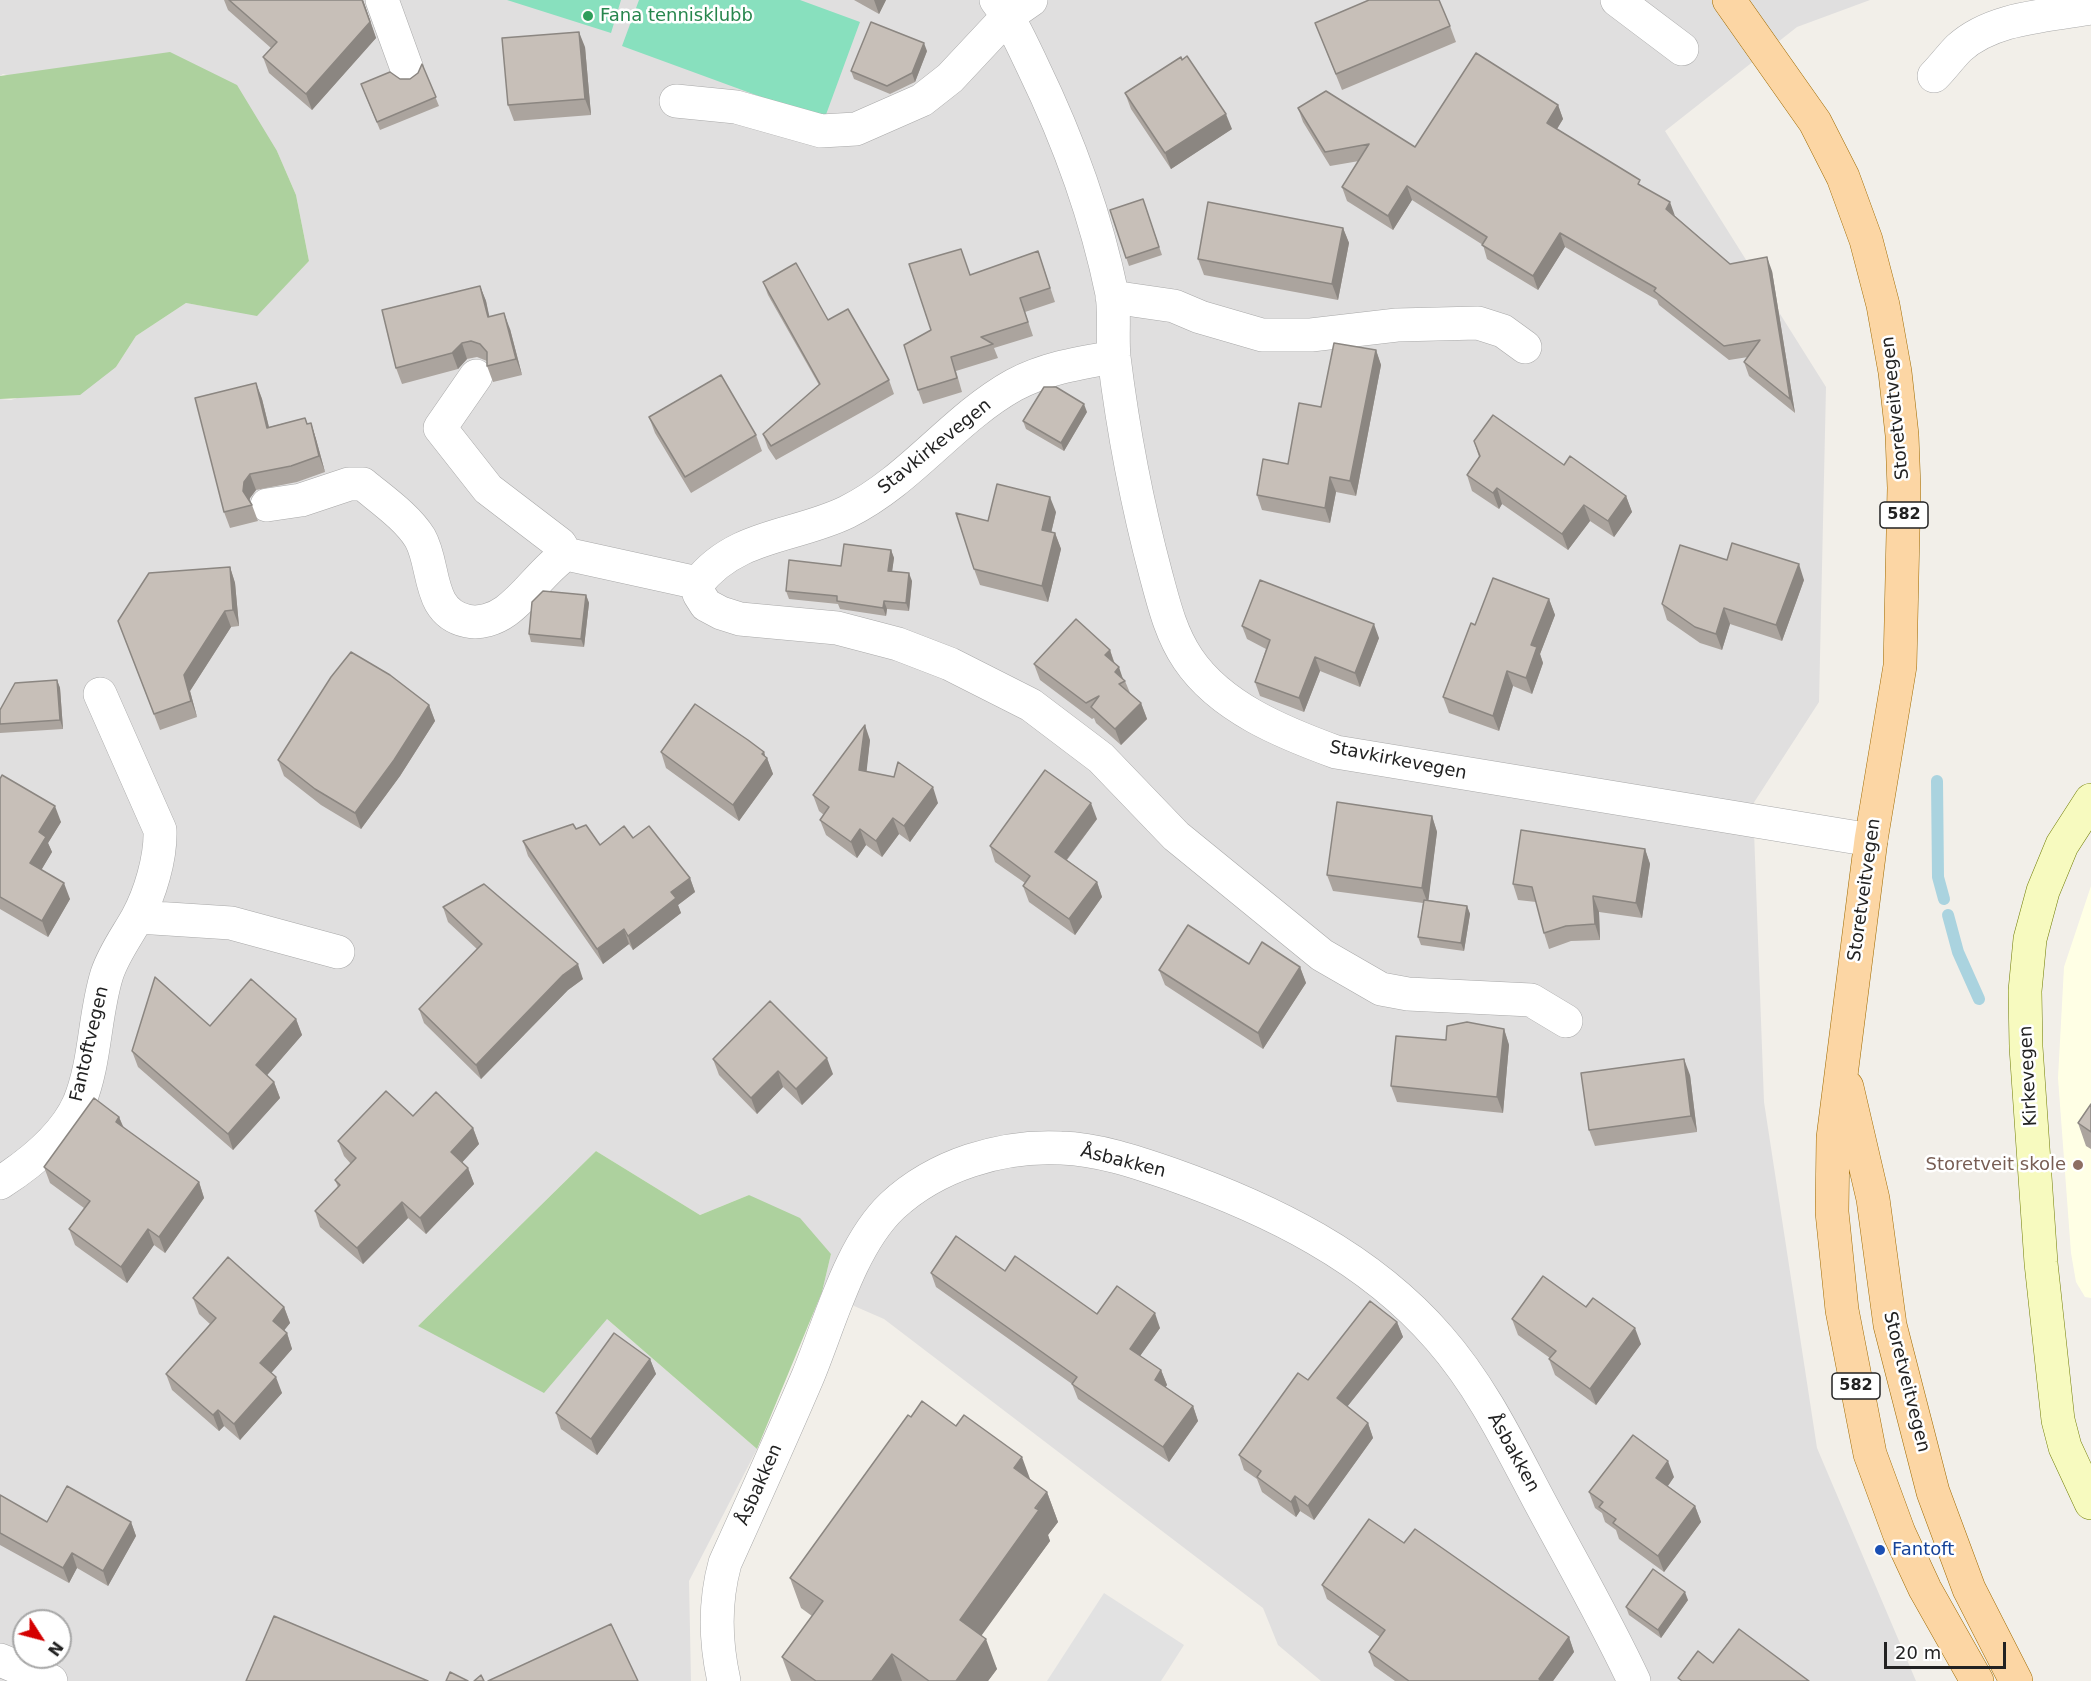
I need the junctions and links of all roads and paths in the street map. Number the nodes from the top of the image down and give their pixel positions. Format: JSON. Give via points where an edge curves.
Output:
{"nodes":[{"id":1,"x":382,"y":0,"type":"edge"},
{"id":2,"x":1617,"y":0,"type":"edge"},
{"id":3,"x":1729,"y":0,"type":"edge"},
{"id":4,"x":1012,"y":6,"type":"edge"},
{"id":5,"x":2091,"y":8,"type":"edge"},
{"id":6,"x":1682,"y":49,"type":"dead end"},
{"id":7,"x":407,"y":69,"type":"dead end"},
{"id":8,"x":1934,"y":76,"type":"dead end"},
{"id":9,"x":676,"y":101,"type":"dead end"},
{"id":10,"x":1112,"y":297,"type":"junction"},
{"id":11,"x":1525,"y":346,"type":"dead end"},
{"id":12,"x":1114,"y":357,"type":"junction"},
{"id":13,"x":476,"y":376,"type":"dead end"},
{"id":14,"x":267,"y":505,"type":"dead end"},
{"id":15,"x":566,"y":554,"type":"junction"},
{"id":16,"x":698,"y":583,"type":"junction"},
{"id":17,"x":100,"y":694,"type":"dead end"},
{"id":18,"x":2091,"y":800,"type":"edge"},
{"id":19,"x":1871,"y":840,"type":"junction"},
{"id":20,"x":138,"y":917,"type":"junction"},
{"id":21,"x":338,"y":952,"type":"dead end"},
{"id":22,"x":1566,"y":1021,"type":"dead end"},
{"id":23,"x":1842,"y":1068,"type":"junction"},
{"id":24,"x":0,"y":1183,"type":"edge"},
{"id":25,"x":2091,"y":1503,"type":"edge"},
{"id":26,"x":0,"y":1660,"type":"edge"},
{"id":27,"x":51,"y":1681,"type":"edge"},
{"id":28,"x":724,"y":1681,"type":"edge"},
{"id":29,"x":1634,"y":1681,"type":"edge"},
{"id":30,"x":1977,"y":1681,"type":"edge"},
{"id":31,"x":2016,"y":1681,"type":"edge"}],
"edges":[{"from":1,"to":7,"type":"street"},
{"from":2,"to":6,"type":"street"},
{"from":3,"to":19,"type":"main road","name":"Storetveitvegen","number":"582","via":[[1815,122],[1843,177],[1866,240],[1896,372],[1904,488],[1900,666]]},
{"from":4,"to":9,"type":"street","name":"Stavkirkevegen","via":[[951,78],[922,100],[856,129],[821,131],[736,107]]},
{"from":4,"to":10,"type":"street","name":"Stavkirkevegen","via":[[1060,123],[1096,231]]},
{"from":5,"to":8,"type":"street","via":[[1990,29],[1960,47]]},
{"from":10,"to":11,"type":"street","via":[[1174,306],[1262,335],[1478,323]]},
{"from":10,"to":12,"type":"street","name":"Stavkirkevegen"},
{"from":12,"to":16,"type":"street","name":"Stavkirkevegen","via":[[1047,370],[1013,386],[887,488],[846,512],[728,554]]},
{"from":12,"to":19,"type":"street","name":"Stavkirkevegen","via":[[1147,540],[1173,633],[1206,680],[1262,722],[1336,752]]},
{"from":13,"to":15,"type":"street","via":[[440,428],[488,489],[560,544]]},
{"from":14,"to":15,"type":"street","via":[[363,484],[420,538],[436,595],[450,613],[479,623],[506,612],[552,563]]},
{"from":15,"to":16,"type":"street"},
{"from":16,"to":22,"type":"street","via":[[706,605],[721,613],[740,619],[837,628],[898,644],[950,664],[1031,705],[1101,758],[1176,836],[1322,955],[1382,989],[1408,994],[1531,1000]]},
{"from":17,"to":20,"type":"street","name":"Fantoftvegen","via":[[160,830],[161,847]]},
{"from":18,"to":25,"type":"street","name":"Kirkevegen","via":[[2062,844],[2043,891],[2031,939],[2025,991],[2040,1252],[2058,1420],[2065,1447]]},
{"from":19,"to":23,"type":"main road","name":"Storetveitvegen","number":"582"},
{"from":20,"to":21,"type":"street","via":[[231,923]]},
{"from":20,"to":24,"type":"street","name":"Fantoftvegen","via":[[124,936],[108,972],[79,1103],[44,1150]]},
{"from":23,"to":30,"type":"main road","name":"Storetveitvegen","number":"582","via":[[1833,1138],[1832,1212],[1842,1310],[1870,1454],[1924,1589]]},
{"from":23,"to":31,"type":"main road","name":"Storetveitvegen","number":"582","via":[[1873,1199],[1890,1325],[1933,1492],[1969,1589]]},
{"from":26,"to":27,"type":"street"},
{"from":28,"to":29,"type":"street","name":"Åsbakken","via":[[717,1650],[717,1592],[725,1563],[866,1239],[889,1209],[939,1173],[965,1162],[1024,1149],[1062,1148],[1137,1162],[1235,1197],[1302,1230],[1355,1263],[1403,1302],[1439,1338],[1491,1411]]}]}
